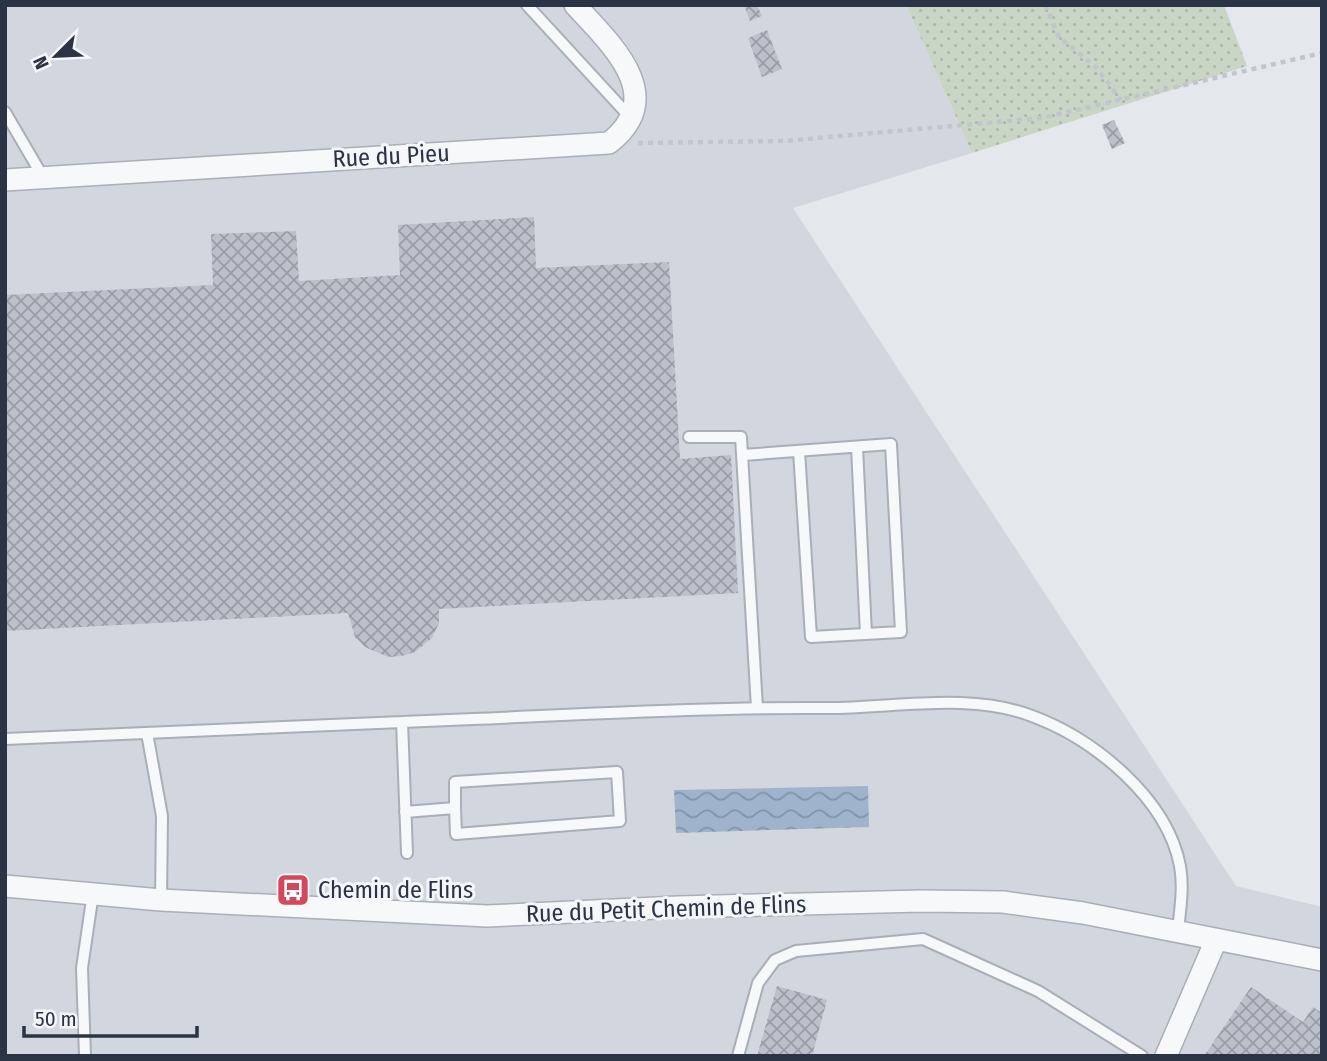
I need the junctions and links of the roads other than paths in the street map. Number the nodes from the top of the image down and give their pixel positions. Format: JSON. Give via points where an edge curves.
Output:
{"nodes":[{"id":1,"x":527,"y":5,"type":"edge"},
{"id":2,"x":575,"y":5,"type":"edge"},
{"id":3,"x":5,"y":112,"type":"edge"},
{"id":4,"x":630,"y":117,"type":"junction"},
{"id":5,"x":43,"y":177,"type":"junction"},
{"id":6,"x":5,"y":180,"type":"edge"},
{"id":7,"x":689,"y":437,"type":"dead end"},
{"id":8,"x":857,"y":447,"type":"junction"},
{"id":9,"x":799,"y":451,"type":"junction"},
{"id":10,"x":743,"y":456,"type":"junction"},
{"id":11,"x":866,"y":634,"type":"junction"},
{"id":12,"x":757,"y":708,"type":"junction"},
{"id":13,"x":402,"y":722,"type":"junction"},
{"id":14,"x":147,"y":733,"type":"junction"},
{"id":15,"x":5,"y":739,"type":"edge"},
{"id":16,"x":455,"y":808,"type":"junction"},
{"id":17,"x":405,"y":812,"type":"junction"},
{"id":18,"x":407,"y":853,"type":"dead end"},
{"id":19,"x":5,"y":886,"type":"edge"},
{"id":20,"x":93,"y":893,"type":"junction"},
{"id":21,"x":161,"y":900,"type":"junction"},
{"id":22,"x":1178,"y":931,"type":"junction"},
{"id":23,"x":1216,"y":940,"type":"junction"},
{"id":24,"x":1322,"y":960,"type":"edge"},
{"id":25,"x":85,"y":1056,"type":"edge"},
{"id":26,"x":738,"y":1056,"type":"edge"},
{"id":27,"x":1143,"y":1056,"type":"edge"},
{"id":28,"x":1167,"y":1056,"type":"edge"}],
"edges":[{"from":1,"to":4,"type":"lane"},
{"from":2,"to":4,"type":"street","via":[[620,53],[632,78],[635,102]]},
{"from":3,"to":5,"type":"lane"},
{"from":4,"to":5,"type":"street","name":"Rue du Pieu","via":[[625,131],[609,143]]},
{"from":5,"to":6,"type":"street","name":"Rue du Pieu"},
{"from":7,"to":10,"type":"lane","via":[[741,437]]},
{"from":8,"to":9,"type":"lane"},
{"from":8,"to":11,"type":"lane"},
{"from":8,"to":11,"type":"lane","via":[[891,444],[901,632]]},
{"from":9,"to":10,"type":"lane"},
{"from":9,"to":11,"type":"lane","via":[[811,638]]},
{"from":10,"to":12,"type":"lane"},
{"from":12,"to":13,"type":"lane"},
{"from":12,"to":22,"type":"lane","via":[[1003,707],[1063,731],[1102,756],[1135,786],[1162,820],[1180,863]]},
{"from":13,"to":14,"type":"lane"},
{"from":13,"to":17,"type":"lane"},
{"from":14,"to":15,"type":"lane"},
{"from":14,"to":21,"type":"lane","via":[[162,816]]},
{"from":16,"to":16,"type":"lane","via":[[456,834],[620,821],[617,772],[455,782]]},
{"from":16,"to":17,"type":"lane"},
{"from":17,"to":18,"type":"lane"},
{"from":19,"to":20,"type":"street","name":"Rue du Petit Chemin de Flins"},
{"from":20,"to":21,"type":"street","name":"Rue du Petit Chemin de Flins"},
{"from":20,"to":25,"type":"lane","via":[[82,968]]},
{"from":21,"to":22,"type":"street","name":"Rue du Petit Chemin de Flins","via":[[486,916],[966,901],[1083,913]]},
{"from":22,"to":23,"type":"street","name":"Rue du Petit Chemin de Flins"},
{"from":23,"to":24,"type":"street","name":"Rue du Petit Chemin de Flins"},
{"from":23,"to":28,"type":"street"},
{"from":26,"to":27,"type":"lane","via":[[758,983],[775,960],[796,951],[923,939],[1038,991]]}]}
